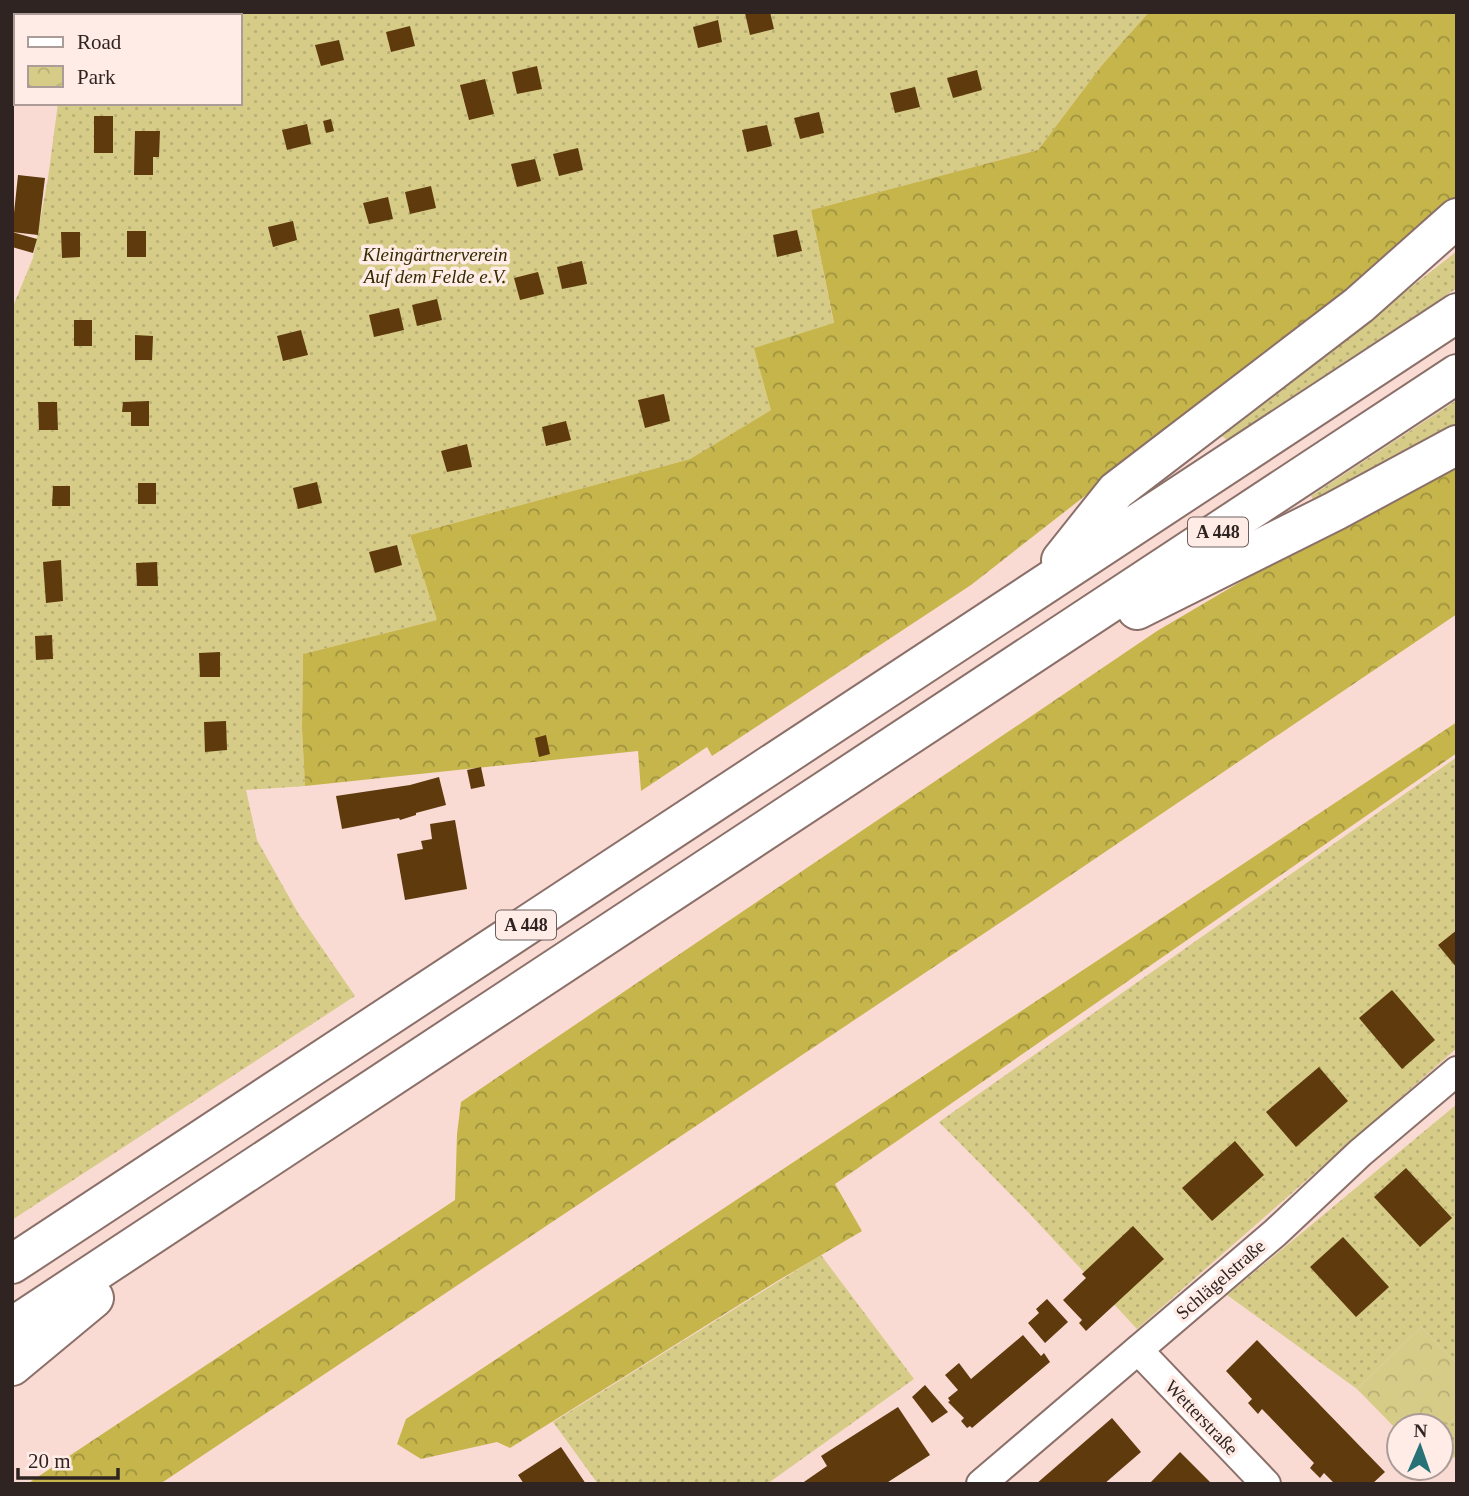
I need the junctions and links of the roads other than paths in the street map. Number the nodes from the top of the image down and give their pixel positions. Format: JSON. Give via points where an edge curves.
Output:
{"nodes":[{"id":1,"x":1457,"y":218,"type":"edge"},
{"id":2,"x":1457,"y":313,"type":"edge"},
{"id":3,"x":1457,"y":374,"type":"edge"},
{"id":4,"x":1457,"y":445,"type":"edge"},
{"id":5,"x":1040,"y":586,"type":"junction"},
{"id":6,"x":979,"y":690,"type":"junction"},
{"id":7,"x":1457,"y":1071,"type":"edge"},
{"id":8,"x":238,"y":1177,"type":"junction"},
{"id":9,"x":12,"y":1264,"type":"edge"},
{"id":10,"x":12,"y":1327,"type":"edge"},
{"id":11,"x":1138,"y":1350,"type":"junction"},
{"id":12,"x":12,"y":1366,"type":"edge"},
{"id":13,"x":981,"y":1484,"type":"edge"},
{"id":14,"x":1266,"y":1484,"type":"edge"}],
"edges":[{"from":1,"to":5,"type":"highway","via":[[1359,305],[1116,491]]},
{"from":2,"to":5,"type":"highway","number":"A 448"},
{"from":3,"to":6,"type":"highway","number":"A 448"},
{"from":4,"to":6,"type":"highway"},
{"from":5,"to":9,"type":"highway","number":"A 448"},
{"from":6,"to":8,"type":"highway","number":"A 448"},
{"from":7,"to":11,"type":"street","name":"Schlägelstraße"},
{"from":8,"to":10,"type":"highway","number":"A 448"},
{"from":8,"to":12,"type":"highway"},
{"from":11,"to":13,"type":"street","name":"Schlägelstraße"},
{"from":11,"to":14,"type":"street","name":"Wetterstraße"}]}
